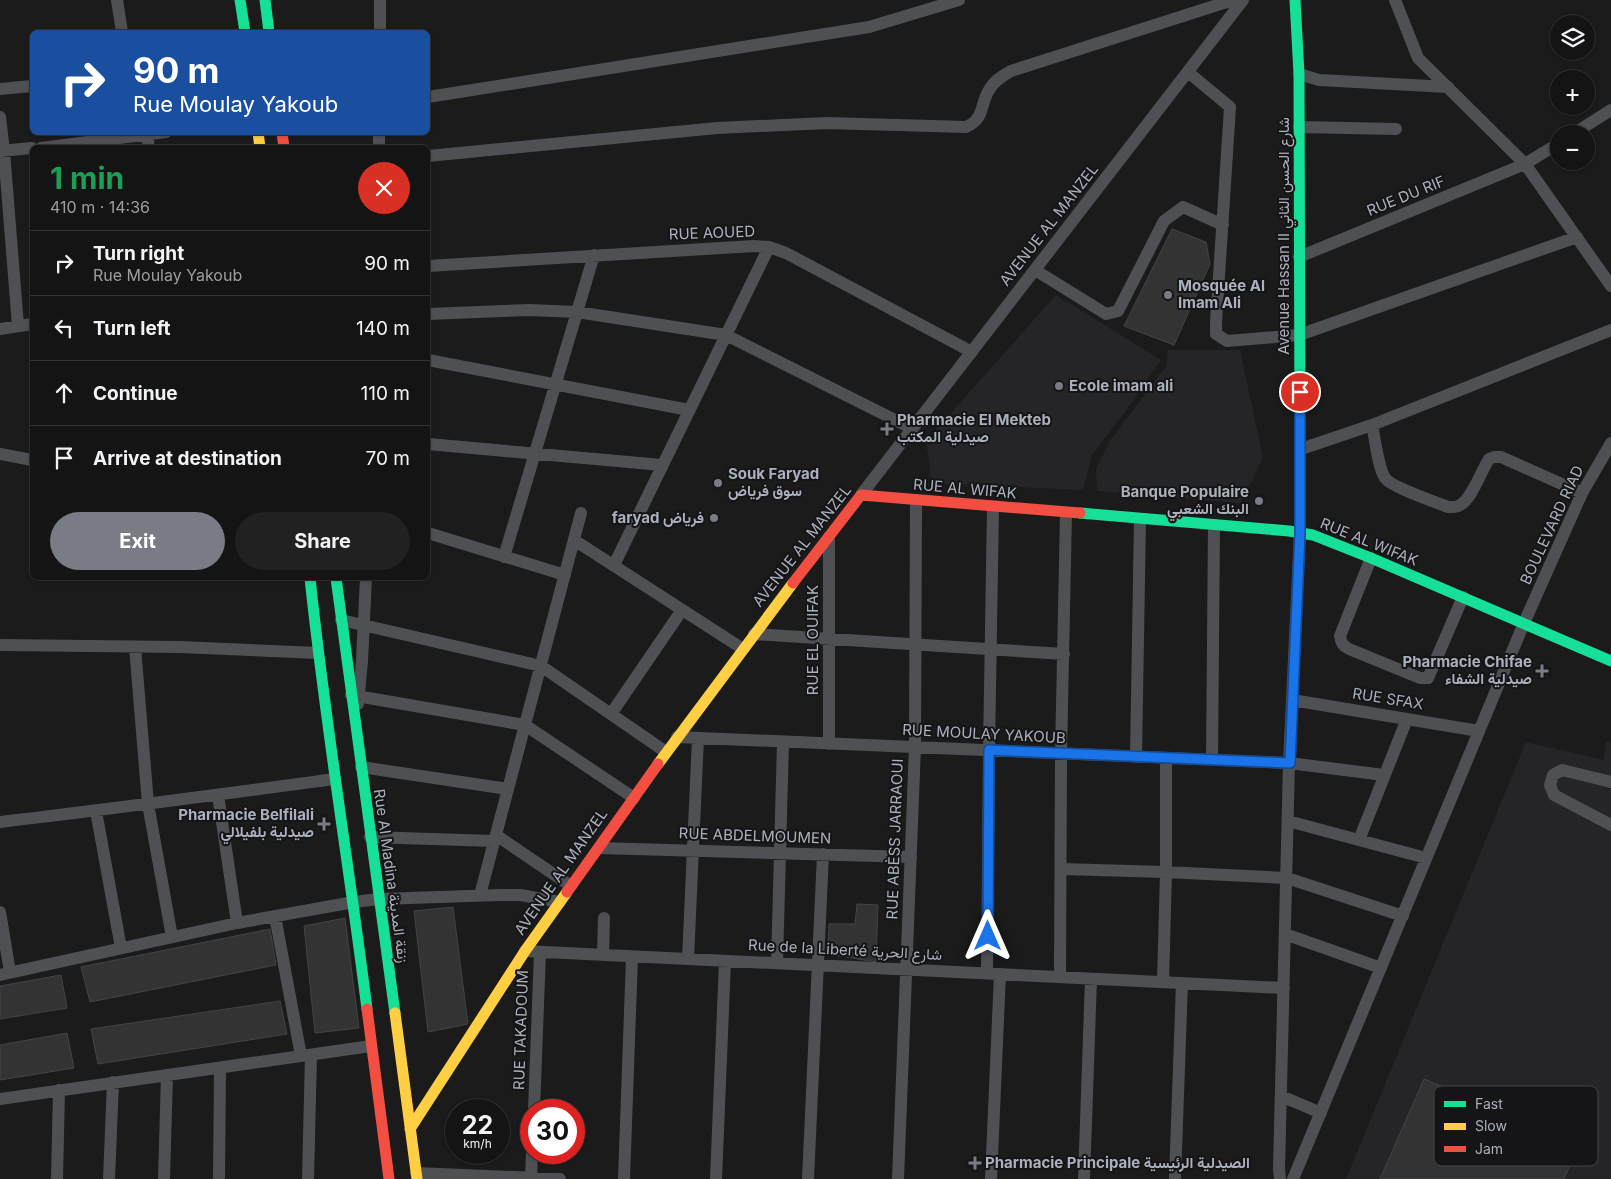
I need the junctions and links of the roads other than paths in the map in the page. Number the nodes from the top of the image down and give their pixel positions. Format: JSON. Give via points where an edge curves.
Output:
{"nodes":[{"id":1,"x":117,"y":0,"type":"edge"},
{"id":2,"x":240,"y":0,"type":"edge"},
{"id":3,"x":265,"y":0,"type":"edge"},
{"id":4,"x":380,"y":0,"type":"edge"},
{"id":5,"x":959,"y":0,"type":"edge"},
{"id":6,"x":1233,"y":0,"type":"edge"},
{"id":7,"x":1243,"y":0,"type":"edge"},
{"id":8,"x":1295,"y":0,"type":"edge"},
{"id":9,"x":1395,"y":0,"type":"edge"},
{"id":10,"x":122,"y":30,"type":"edge"},
{"id":11,"x":245,"y":30,"type":"edge"},
{"id":12,"x":269,"y":30,"type":"edge"},
{"id":13,"x":380,"y":30,"type":"edge"},
{"id":14,"x":1188,"y":72,"type":"junction"},
{"id":15,"x":1299,"y":74,"type":"junction"},
{"id":16,"x":30,"y":86,"type":"edge"},
{"id":17,"x":1448,"y":86,"type":"junction"},
{"id":18,"x":0,"y":89,"type":"edge"},
{"id":19,"x":430,"y":97,"type":"edge"},
{"id":20,"x":1611,"y":110,"type":"edge"},
{"id":21,"x":0,"y":117,"type":"edge"},
{"id":22,"x":1587,"y":125,"type":"edge"},
{"id":23,"x":1299,"y":127,"type":"junction"},
{"id":24,"x":1396,"y":129,"type":"dead end"},
{"id":25,"x":160,"y":135,"type":"edge"},
{"id":26,"x":148,"y":141,"type":"edge"},
{"id":27,"x":90,"y":145,"type":"edge"},
{"id":28,"x":30,"y":148,"type":"edge"},
{"id":29,"x":1550,"y":149,"type":"edge"},
{"id":30,"x":2,"y":151,"type":"edge"},
{"id":31,"x":430,"y":156,"type":"edge"},
{"id":32,"x":1525,"y":164,"type":"junction"},
{"id":33,"x":1223,"y":225,"type":"junction"},
{"id":34,"x":1577,"y":237,"type":"junction"},
{"id":35,"x":769,"y":247,"type":"junction"},
{"id":36,"x":594,"y":255,"type":"junction"},
{"id":37,"x":1299,"y":257,"type":"junction"},
{"id":38,"x":430,"y":266,"type":"edge"},
{"id":39,"x":1035,"y":270,"type":"junction"},
{"id":40,"x":1611,"y":286,"type":"edge"},
{"id":41,"x":577,"y":312,"type":"junction"},
{"id":42,"x":430,"y":314,"type":"edge"},
{"id":43,"x":30,"y":324,"type":"edge"},
{"id":44,"x":18,"y":326,"type":"junction"},
{"id":45,"x":0,"y":329,"type":"edge"},
{"id":46,"x":1611,"y":330,"type":"edge"},
{"id":47,"x":726,"y":335,"type":"junction"},
{"id":48,"x":1299,"y":335,"type":"junction"},
{"id":49,"x":972,"y":352,"type":"junction"},
{"id":50,"x":430,"y":360,"type":"edge"},
{"id":51,"x":556,"y":385,"type":"junction"},
{"id":52,"x":689,"y":410,"type":"junction"},
{"id":53,"x":1372,"y":425,"type":"junction"},
{"id":54,"x":913,"y":429,"type":"junction"},
{"id":55,"x":1611,"y":443,"type":"edge"},
{"id":56,"x":430,"y":444,"type":"edge"},
{"id":57,"x":1301,"y":450,"type":"junction"},
{"id":58,"x":0,"y":454,"type":"edge"},
{"id":59,"x":535,"y":454,"type":"junction"},
{"id":60,"x":30,"y":460,"type":"edge"},
{"id":61,"x":662,"y":465,"type":"junction"},
{"id":62,"x":1582,"y":492,"type":"junction"},
{"id":63,"x":861,"y":495,"type":"junction"},
{"id":64,"x":916,"y":500,"type":"junction"},
{"id":65,"x":993,"y":507,"type":"junction"},
{"id":66,"x":581,"y":513,"type":"dead end"},
{"id":67,"x":1066,"y":513,"type":"junction"},
{"id":68,"x":1140,"y":519,"type":"junction"},
{"id":69,"x":1214,"y":525,"type":"junction"},
{"id":70,"x":1300,"y":533,"type":"junction"},
{"id":71,"x":430,"y":535,"type":"edge"},
{"id":72,"x":829,"y":537,"type":"junction"},
{"id":73,"x":574,"y":540,"type":"junction"},
{"id":74,"x":504,"y":557,"type":"junction"},
{"id":75,"x":1371,"y":558,"type":"junction"},
{"id":76,"x":614,"y":565,"type":"junction"},
{"id":77,"x":565,"y":575,"type":"junction"},
{"id":78,"x":310,"y":580,"type":"edge"},
{"id":79,"x":336,"y":580,"type":"edge"},
{"id":80,"x":366,"y":580,"type":"edge"},
{"id":81,"x":1463,"y":597,"type":"junction"},
{"id":82,"x":682,"y":610,"type":"junction"},
{"id":83,"x":342,"y":620,"type":"junction"},
{"id":84,"x":1524,"y":623,"type":"junction"},
{"id":85,"x":364,"y":625,"type":"junction"},
{"id":86,"x":754,"y":634,"type":"junction"},
{"id":87,"x":830,"y":639,"type":"junction"},
{"id":88,"x":916,"y":644,"type":"junction"},
{"id":89,"x":0,"y":645,"type":"edge"},
{"id":90,"x":135,"y":647,"type":"junction"},
{"id":91,"x":743,"y":649,"type":"junction"},
{"id":92,"x":991,"y":649,"type":"junction"},
{"id":93,"x":318,"y":653,"type":"junction"},
{"id":94,"x":1064,"y":654,"type":"junction"},
{"id":95,"x":1611,"y":661,"type":"edge"},
{"id":96,"x":541,"y":666,"type":"junction"},
{"id":97,"x":355,"y":695,"type":"junction"},
{"id":98,"x":1292,"y":700,"type":"junction"},
{"id":99,"x":611,"y":714,"type":"junction"},
{"id":100,"x":1407,"y":719,"type":"junction"},
{"id":101,"x":525,"y":725,"type":"junction"},
{"id":102,"x":1479,"y":731,"type":"junction"},
{"id":103,"x":356,"y":732,"type":"joint"},
{"id":104,"x":678,"y":737,"type":"junction"},
{"id":105,"x":698,"y":738,"type":"junction"},
{"id":106,"x":783,"y":742,"type":"junction"},
{"id":107,"x":829,"y":744,"type":"junction"},
{"id":108,"x":915,"y":747,"type":"junction"},
{"id":109,"x":989,"y":750,"type":"junction"},
{"id":110,"x":666,"y":752,"type":"junction"},
{"id":111,"x":1062,"y":754,"type":"junction"},
{"id":112,"x":1136,"y":757,"type":"junction"},
{"id":113,"x":1166,"y":758,"type":"junction"},
{"id":114,"x":1212,"y":760,"type":"junction"},
{"id":115,"x":1290,"y":763,"type":"junction"},
{"id":116,"x":361,"y":768,"type":"junction"},
{"id":117,"x":1384,"y":775,"type":"junction"},
{"id":118,"x":335,"y":779,"type":"junction"},
{"id":119,"x":1611,"y":782,"type":"edge"},
{"id":120,"x":508,"y":789,"type":"junction"},
{"id":121,"x":218,"y":795,"type":"junction"},
{"id":122,"x":634,"y":798,"type":"junction"},
{"id":123,"x":148,"y":804,"type":"junction"},
{"id":124,"x":96,"y":811,"type":"junction"},
{"id":125,"x":1288,"y":821,"type":"junction"},
{"id":126,"x":0,"y":822,"type":"edge"},
{"id":127,"x":1611,"y":825,"type":"edge"},
{"id":128,"x":370,"y":838,"type":"junction"},
{"id":129,"x":495,"y":838,"type":"junction"},
{"id":130,"x":1360,"y":840,"type":"junction"},
{"id":131,"x":599,"y":848,"type":"junction"},
{"id":132,"x":694,"y":851,"type":"junction"},
{"id":133,"x":780,"y":853,"type":"junction"},
{"id":134,"x":823,"y":854,"type":"junction"},
{"id":135,"x":911,"y":857,"type":"junction"},
{"id":136,"x":1426,"y":858,"type":"junction"},
{"id":137,"x":1061,"y":869,"type":"junction"},
{"id":138,"x":1166,"y":872,"type":"junction"},
{"id":139,"x":1286,"y":878,"type":"junction"},
{"id":140,"x":571,"y":886,"type":"junction"},
{"id":141,"x":480,"y":895,"type":"junction"},
{"id":142,"x":378,"y":899,"type":"junction"},
{"id":143,"x":354,"y":902,"type":"junction"},
{"id":144,"x":560,"y":902,"type":"junction"},
{"id":145,"x":0,"y":912,"type":"edge"},
{"id":146,"x":275,"y":916,"type":"junction"},
{"id":147,"x":1403,"y":916,"type":"junction"},
{"id":148,"x":604,"y":918,"type":"dead end"},
{"id":149,"x":237,"y":923,"type":"junction"},
{"id":150,"x":1285,"y":934,"type":"junction"},
{"id":151,"x":172,"y":937,"type":"junction"},
{"id":152,"x":121,"y":948,"type":"junction"},
{"id":153,"x":525,"y":951,"type":"junction"},
{"id":154,"x":540,"y":952,"type":"junction"},
{"id":155,"x":603,"y":955,"type":"junction"},
{"id":156,"x":632,"y":956,"type":"junction"},
{"id":157,"x":688,"y":959,"type":"junction"},
{"id":158,"x":725,"y":961,"type":"junction"},
{"id":159,"x":776,"y":964,"type":"junction"},
{"id":160,"x":817,"y":965,"type":"junction"},
{"id":161,"x":1381,"y":968,"type":"junction"},
{"id":162,"x":906,"y":970,"type":"junction"},
{"id":163,"x":5,"y":974,"type":"edge"},
{"id":164,"x":994,"y":974,"type":"junction"},
{"id":165,"x":1060,"y":977,"type":"junction"},
{"id":166,"x":1091,"y":979,"type":"junction"},
{"id":167,"x":1163,"y":982,"type":"junction"},
{"id":168,"x":1182,"y":983,"type":"junction"},
{"id":169,"x":1284,"y":988,"type":"junction"},
{"id":170,"x":371,"y":1046,"type":"junction"},
{"id":171,"x":306,"y":1056,"type":"junction"},
{"id":172,"x":220,"y":1068,"type":"junction"},
{"id":173,"x":167,"y":1075,"type":"junction"},
{"id":174,"x":113,"y":1082,"type":"junction"},
{"id":175,"x":59,"y":1090,"type":"junction"},
{"id":176,"x":1281,"y":1096,"type":"junction"},
{"id":177,"x":0,"y":1099,"type":"edge"},
{"id":178,"x":534,"y":1099,"type":"edge"},
{"id":179,"x":1321,"y":1113,"type":"junction"},
{"id":180,"x":410,"y":1129,"type":"junction"},
{"id":181,"x":532,"y":1164,"type":"edge"},
{"id":182,"x":417,"y":1176,"type":"edge"},
{"id":183,"x":387,"y":1177,"type":"edge"},
{"id":184,"x":531,"y":1178,"type":"edge"},
{"id":185,"x":57,"y":1179,"type":"edge"},
{"id":186,"x":109,"y":1179,"type":"edge"},
{"id":187,"x":164,"y":1179,"type":"edge"},
{"id":188,"x":219,"y":1179,"type":"edge"},
{"id":189,"x":308,"y":1179,"type":"edge"},
{"id":190,"x":560,"y":1179,"type":"edge"},
{"id":191,"x":624,"y":1179,"type":"edge"},
{"id":192,"x":716,"y":1179,"type":"edge"},
{"id":193,"x":808,"y":1179,"type":"edge"},
{"id":194,"x":898,"y":1179,"type":"edge"},
{"id":195,"x":991,"y":1179,"type":"edge"},
{"id":196,"x":1084,"y":1179,"type":"edge"},
{"id":197,"x":1175,"y":1179,"type":"edge"},
{"id":198,"x":1280,"y":1179,"type":"edge"},
{"id":199,"x":1294,"y":1179,"type":"edge"}],
"edges":[{"from":1,"to":10,"type":"street"},
{"from":2,"to":11,"type":"street"},
{"from":3,"to":12,"type":"street"},
{"from":4,"to":13,"type":"street"},
{"from":5,"to":19,"type":"street","via":[[869,27]]},
{"from":6,"to":31,"type":"street","via":[[1011,71],[989,90],[978,120],[966,126],[827,123],[717,128]]},
{"from":7,"to":14,"type":"street","name":"AVENUE AL MANZEL"},
{"from":8,"to":15,"type":"street","name":"Avenue Hassan II شارع الحسن الثاني"},
{"from":9,"to":17,"type":"street","via":[[1418,58]]},
{"from":14,"to":33,"type":"street","via":[[1230,107]]},
{"from":14,"to":39,"type":"street","name":"AVENUE AL MANZEL"},
{"from":15,"to":17,"type":"street","via":[[1319,80]]},
{"from":15,"to":23,"type":"street","name":"Avenue Hassan II شارع الحسن الثاني"},
{"from":16,"to":18,"type":"street"},
{"from":17,"to":32,"type":"street"},
{"from":20,"to":22,"type":"street"},
{"from":21,"to":30,"type":"street"},
{"from":23,"to":24,"type":"street"},
{"from":23,"to":37,"type":"street","name":"Avenue Hassan II شارع الحسن الثاني"},
{"from":25,"to":26,"type":"street"},
{"from":26,"to":27,"type":"street"},
{"from":28,"to":30,"type":"street"},
{"from":29,"to":32,"type":"street","name":"RUE DU RIF"},
{"from":30,"to":44,"type":"street"},
{"from":32,"to":34,"type":"street"},
{"from":32,"to":37,"type":"street","name":"RUE DU RIF"},
{"from":33,"to":39,"type":"street","via":[[1182,207],[1164,221],[1118,311],[1106,314]]},
{"from":33,"to":48,"type":"street","via":[[1216,334],[1227,341]]},
{"from":34,"to":40,"type":"street"},
{"from":34,"to":48,"type":"street"},
{"from":35,"to":36,"type":"street","name":"RUE AOUED"},
{"from":35,"to":47,"type":"street"},
{"from":35,"to":49,"type":"street","name":"RUE AOUED","via":[[786,252]]},
{"from":36,"to":38,"type":"street","name":"RUE AOUED"},
{"from":36,"to":41,"type":"street"},
{"from":37,"to":48,"type":"street","name":"Avenue Hassan II شارع الحسن الثاني"},
{"from":39,"to":49,"type":"street","name":"AVENUE AL MANZEL"},
{"from":41,"to":42,"type":"street","via":[[528,310]]},
{"from":41,"to":47,"type":"street"},
{"from":41,"to":51,"type":"street"},
{"from":43,"to":44,"type":"street"},
{"from":44,"to":45,"type":"street"},
{"from":46,"to":53,"type":"street"},
{"from":47,"to":52,"type":"street"},
{"from":47,"to":54,"type":"street"},
{"from":48,"to":57,"type":"street","name":"Avenue Hassan II شارع الحسن الثاني"},
{"from":49,"to":54,"type":"street","name":"AVENUE AL MANZEL"},
{"from":50,"to":51,"type":"street"},
{"from":51,"to":52,"type":"street"},
{"from":51,"to":59,"type":"street"},
{"from":52,"to":61,"type":"street"},
{"from":53,"to":57,"type":"street"},
{"from":53,"to":62,"type":"street","via":[[1386,480],[1448,507],[1463,504],[1489,460],[1494,457]]},
{"from":54,"to":63,"type":"street","name":"AVENUE AL MANZEL"},
{"from":55,"to":62,"type":"street","name":"BOULEVARD RIAD"},
{"from":56,"to":59,"type":"street"},
{"from":57,"to":70,"type":"street","name":"Avenue Hassan II شارع الحسن الثاني"},
{"from":58,"to":60,"type":"street"},
{"from":59,"to":61,"type":"street"},
{"from":59,"to":74,"type":"street"},
{"from":61,"to":76,"type":"street"},
{"from":62,"to":84,"type":"street","name":"BOULEVARD RIAD"},
{"from":63,"to":64,"type":"street","name":"RUE AL WIFAK"},
{"from":63,"to":72,"type":"street","name":"AVENUE AL MANZEL"},
{"from":64,"to":65,"type":"street","name":"RUE AL WIFAK"},
{"from":64,"to":88,"type":"street","name":"RUE ABÈSS JARRAOUI"},
{"from":65,"to":67,"type":"street","name":"RUE AL WIFAK"},
{"from":65,"to":92,"type":"street"},
{"from":66,"to":73,"type":"street"},
{"from":67,"to":68,"type":"street","name":"RUE AL WIFAK"},
{"from":67,"to":94,"type":"street"},
{"from":68,"to":69,"type":"street","name":"RUE AL WIFAK"},
{"from":68,"to":112,"type":"street"},
{"from":69,"to":70,"type":"street","name":"RUE AL WIFAK"},
{"from":69,"to":114,"type":"street"},
{"from":70,"to":75,"type":"street","name":"RUE AL WIFAK"},
{"from":70,"to":98,"type":"street"},
{"from":71,"to":74,"type":"street"},
{"from":72,"to":86,"type":"street","name":"AVENUE AL MANZEL"},
{"from":72,"to":87,"type":"street","name":"RUE EL OUIFAK"},
{"from":73,"to":76,"type":"street"},
{"from":73,"to":77,"type":"street"},
{"from":74,"to":77,"type":"street"},
{"from":75,"to":81,"type":"street","name":"RUE AL WIFAK"},
{"from":75,"to":81,"type":"street","via":[[1340,636],[1348,649],[1420,678],[1428,678]]},
{"from":76,"to":82,"type":"street"},
{"from":77,"to":96,"type":"street"},
{"from":78,"to":93,"type":"street"},
{"from":79,"to":83,"type":"street"},
{"from":80,"to":85,"type":"street"},
{"from":81,"to":84,"type":"street","name":"RUE AL WIFAK"},
{"from":82,"to":91,"type":"street"},
{"from":82,"to":99,"type":"street"},
{"from":83,"to":85,"type":"street"},
{"from":83,"to":97,"type":"street"},
{"from":84,"to":95,"type":"street","name":"RUE AL WIFAK"},
{"from":84,"to":102,"type":"street","name":"BOULEVARD RIAD"},
{"from":85,"to":96,"type":"street"},
{"from":85,"to":97,"type":"street"},
{"from":86,"to":87,"type":"street"},
{"from":86,"to":91,"type":"street","name":"AVENUE AL MANZEL"},
{"from":87,"to":88,"type":"street"},
{"from":87,"to":107,"type":"street","name":"RUE EL OUIFAK"},
{"from":88,"to":92,"type":"street"},
{"from":88,"to":108,"type":"street","name":"RUE ABÈSS JARRAOUI"},
{"from":89,"to":90,"type":"street"},
{"from":90,"to":93,"type":"street"},
{"from":90,"to":123,"type":"street"},
{"from":91,"to":104,"type":"street","name":"AVENUE AL MANZEL"},
{"from":92,"to":94,"type":"street"},
{"from":92,"to":109,"type":"street"},
{"from":93,"to":118,"type":"street"},
{"from":94,"to":111,"type":"street"},
{"from":96,"to":99,"type":"street"},
{"from":96,"to":101,"type":"street"},
{"from":97,"to":101,"type":"street"},
{"from":97,"to":103,"type":"street"},
{"from":98,"to":100,"type":"street","name":"RUE SFAX"},
{"from":98,"to":115,"type":"street"},
{"from":99,"to":110,"type":"street"},
{"from":100,"to":102,"type":"street","name":"RUE SFAX"},
{"from":100,"to":117,"type":"street"},
{"from":101,"to":120,"type":"street"},
{"from":101,"to":122,"type":"street"},
{"from":102,"to":136,"type":"street","name":"BOULEVARD RIAD"},
{"from":103,"to":116,"type":"street","name":"Rue Al Madina زنقة المدينة"},
{"from":104,"to":105,"type":"street","name":"RUE MOULAY YAKOUB"},
{"from":104,"to":110,"type":"street","name":"AVENUE AL MANZEL"},
{"from":105,"to":106,"type":"street","name":"RUE MOULAY YAKOUB"},
{"from":105,"to":132,"type":"street"},
{"from":106,"to":107,"type":"street","name":"RUE MOULAY YAKOUB"},
{"from":106,"to":133,"type":"street"},
{"from":107,"to":108,"type":"street","name":"RUE MOULAY YAKOUB"},
{"from":108,"to":109,"type":"street","name":"RUE MOULAY YAKOUB"},
{"from":108,"to":135,"type":"street","name":"RUE ABÈSS JARRAOUI"},
{"from":109,"to":111,"type":"street","name":"RUE MOULAY YAKOUB"},
{"from":109,"to":164,"type":"street"},
{"from":110,"to":122,"type":"street","name":"AVENUE AL MANZEL"},
{"from":111,"to":112,"type":"street","name":"RUE MOULAY YAKOUB"},
{"from":111,"to":137,"type":"street"},
{"from":112,"to":113,"type":"street","name":"RUE MOULAY YAKOUB"},
{"from":113,"to":114,"type":"street","name":"RUE MOULAY YAKOUB"},
{"from":113,"to":138,"type":"street"},
{"from":114,"to":115,"type":"street","name":"RUE MOULAY YAKOUB"},
{"from":115,"to":117,"type":"street","name":"RUE MOULAY YAKOUB"},
{"from":115,"to":125,"type":"street"},
{"from":116,"to":120,"type":"street"},
{"from":116,"to":128,"type":"street","name":"Rue Al Madina زنقة المدينة"},
{"from":117,"to":130,"type":"street"},
{"from":118,"to":121,"type":"street"},
{"from":118,"to":143,"type":"street"},
{"from":119,"to":127,"type":"street","via":[[1562,770],[1553,775],[1550,785],[1554,795]]},
{"from":120,"to":129,"type":"street"},
{"from":121,"to":123,"type":"street"},
{"from":121,"to":149,"type":"street"},
{"from":122,"to":131,"type":"street","name":"AVENUE AL MANZEL"},
{"from":123,"to":124,"type":"street"},
{"from":123,"to":151,"type":"street"},
{"from":124,"to":126,"type":"street"},
{"from":124,"to":152,"type":"street"},
{"from":125,"to":130,"type":"street"},
{"from":125,"to":139,"type":"street"},
{"from":128,"to":129,"type":"street"},
{"from":128,"to":142,"type":"street","name":"Rue Al Madina زنقة المدينة"},
{"from":129,"to":140,"type":"street"},
{"from":129,"to":141,"type":"street"},
{"from":130,"to":136,"type":"street"},
{"from":131,"to":132,"type":"street","name":"RUE ABDELMOUMEN"},
{"from":131,"to":140,"type":"street","name":"AVENUE AL MANZEL"},
{"from":132,"to":133,"type":"street","name":"RUE ABDELMOUMEN"},
{"from":132,"to":157,"type":"street"},
{"from":133,"to":134,"type":"street","name":"RUE ABDELMOUMEN"},
{"from":133,"to":159,"type":"street"},
{"from":134,"to":135,"type":"street","name":"RUE ABDELMOUMEN"},
{"from":134,"to":160,"type":"street"},
{"from":135,"to":162,"type":"street","name":"RUE ABÈSS JARRAOUI"},
{"from":136,"to":147,"type":"street","name":"BOULEVARD RIAD"},
{"from":137,"to":138,"type":"street"},
{"from":137,"to":165,"type":"street"},
{"from":138,"to":139,"type":"street"},
{"from":138,"to":167,"type":"street"},
{"from":139,"to":147,"type":"street"},
{"from":139,"to":150,"type":"street"},
{"from":140,"to":144,"type":"street","name":"AVENUE AL MANZEL"},
{"from":141,"to":142,"type":"street"},
{"from":141,"to":144,"type":"street","via":[[520,895]]},
{"from":142,"to":143,"type":"street"},
{"from":142,"to":180,"type":"street","name":"Rue Al Madina زنقة المدينة"},
{"from":143,"to":146,"type":"street"},
{"from":143,"to":170,"type":"street"},
{"from":144,"to":153,"type":"street","name":"AVENUE AL MANZEL"},
{"from":145,"to":163,"type":"street"},
{"from":146,"to":149,"type":"street"},
{"from":146,"to":171,"type":"street"},
{"from":147,"to":161,"type":"street","name":"BOULEVARD RIAD"},
{"from":148,"to":155,"type":"street"},
{"from":149,"to":151,"type":"street"},
{"from":150,"to":161,"type":"street"},
{"from":150,"to":169,"type":"street"},
{"from":151,"to":152,"type":"street"},
{"from":152,"to":163,"type":"street"},
{"from":153,"to":154,"type":"street","name":"Rue de la Liberté شارع الحرية"},
{"from":153,"to":180,"type":"street","name":"AVENUE AL MANZEL"},
{"from":154,"to":155,"type":"street","name":"Rue de la Liberté شارع الحرية"},
{"from":154,"to":178,"type":"street","name":"RUE TAKADOUM"},
{"from":155,"to":156,"type":"street","name":"Rue de la Liberté شارع الحرية"},
{"from":156,"to":157,"type":"street","name":"Rue de la Liberté شارع الحرية"},
{"from":156,"to":191,"type":"street"},
{"from":157,"to":158,"type":"street","name":"Rue de la Liberté شارع الحرية"},
{"from":158,"to":159,"type":"street","name":"Rue de la Liberté شارع الحرية"},
{"from":158,"to":192,"type":"street"},
{"from":159,"to":160,"type":"street","name":"Rue de la Liberté شارع الحرية"},
{"from":160,"to":162,"type":"street","name":"Rue de la Liberté شارع الحرية"},
{"from":160,"to":193,"type":"street"},
{"from":161,"to":179,"type":"street","name":"BOULEVARD RIAD"},
{"from":162,"to":164,"type":"street","name":"Rue de la Liberté شارع الحرية"},
{"from":162,"to":194,"type":"street","name":"RUE ABÈSS JARRAOUI"},
{"from":164,"to":165,"type":"street","name":"Rue de la Liberté شارع الحرية"},
{"from":164,"to":195,"type":"street"},
{"from":165,"to":166,"type":"street","name":"Rue de la Liberté شارع الحرية"},
{"from":166,"to":167,"type":"street","name":"Rue de la Liberté شارع الحرية"},
{"from":166,"to":196,"type":"street"},
{"from":167,"to":168,"type":"street","name":"Rue de la Liberté شارع الحرية"},
{"from":168,"to":169,"type":"street","name":"Rue de la Liberté شارع الحرية"},
{"from":168,"to":197,"type":"street"},
{"from":169,"to":176,"type":"street"},
{"from":170,"to":171,"type":"street"},
{"from":170,"to":183,"type":"street"},
{"from":171,"to":172,"type":"street"},
{"from":171,"to":189,"type":"street"},
{"from":172,"to":173,"type":"street"},
{"from":172,"to":188,"type":"street"},
{"from":173,"to":174,"type":"street"},
{"from":173,"to":187,"type":"street"},
{"from":174,"to":175,"type":"street"},
{"from":174,"to":186,"type":"street"},
{"from":175,"to":177,"type":"street"},
{"from":175,"to":185,"type":"street"},
{"from":176,"to":179,"type":"street"},
{"from":176,"to":198,"type":"street"},
{"from":179,"to":199,"type":"street","name":"BOULEVARD RIAD"},
{"from":180,"to":182,"type":"street","name":"Rue Al Madina زنقة المدينة"},
{"from":181,"to":184,"type":"street"},
{"from":182,"to":184,"type":"street"},
{"from":184,"to":190,"type":"street"}]}
